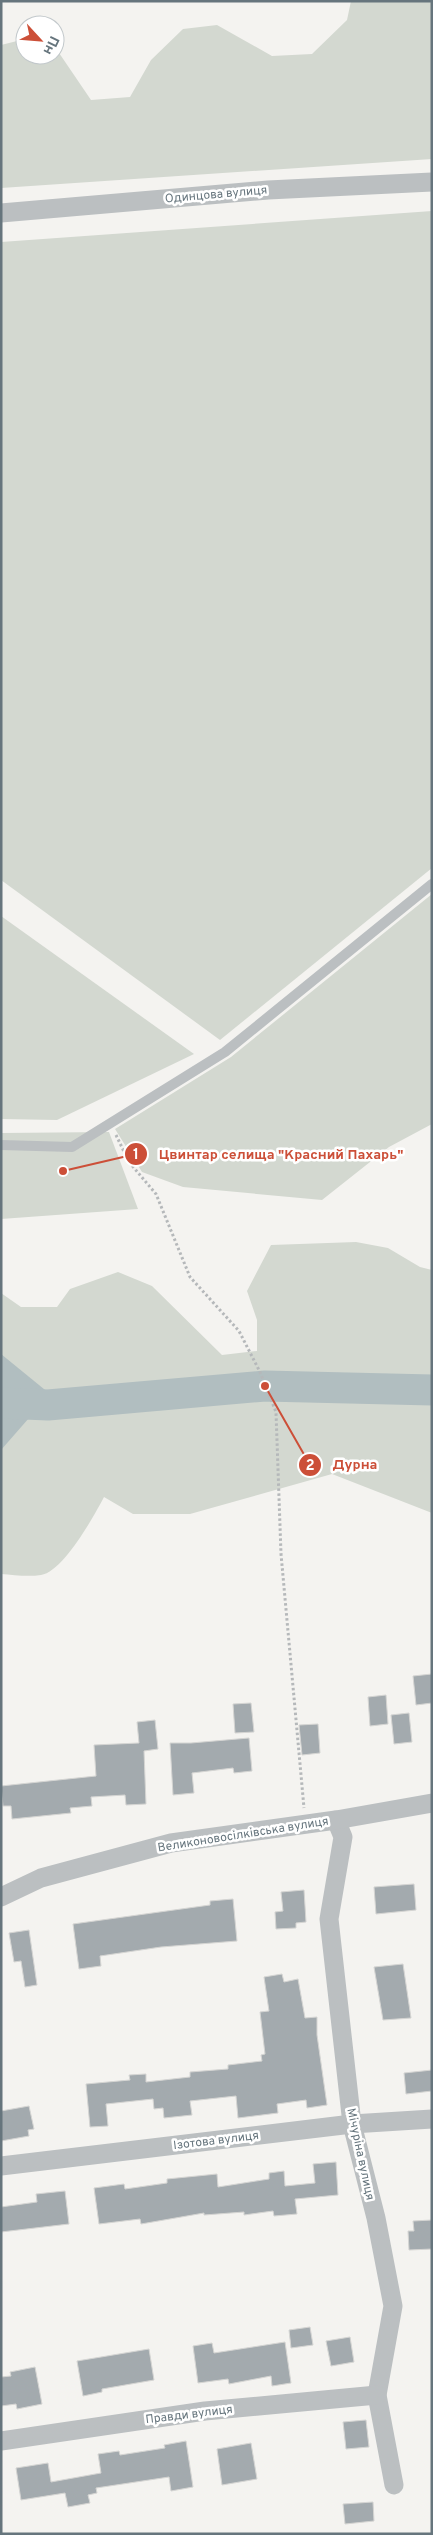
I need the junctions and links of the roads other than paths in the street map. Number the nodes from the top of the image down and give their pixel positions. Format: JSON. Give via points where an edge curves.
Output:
{"nodes":[{"id":1,"x":432,"y":182,"type":"edge"},
{"id":2,"x":1,"y":213,"type":"edge"},
{"id":3,"x":432,"y":884,"type":"edge"},
{"id":4,"x":1,"y":1145,"type":"edge"},
{"id":5,"x":432,"y":1803,"type":"edge"},
{"id":6,"x":336,"y":1820,"type":"junction"},
{"id":7,"x":1,"y":1897,"type":"edge"},
{"id":8,"x":432,"y":2119,"type":"edge"},
{"id":9,"x":352,"y":2124,"type":"junction"},
{"id":10,"x":1,"y":2166,"type":"edge"},
{"id":11,"x":377,"y":2395,"type":"junction"},
{"id":12,"x":1,"y":2441,"type":"edge"},
{"id":13,"x":394,"y":2486,"type":"dead end"}],
"edges":[{"from":1,"to":2,"type":"street","name":"Одинцова вулиця","via":[[268,190]]},
{"from":3,"to":4,"type":"lane","via":[[225,1052],[110,1124],[72,1147]]},
{"from":5,"to":6,"type":"street","name":"Великоновосілківська вулиця"},
{"from":6,"to":7,"type":"street","name":"Великоновосілківська вулиця","via":[[171,1843],[41,1878]]},
{"from":6,"to":9,"type":"street","name":"Мічуріна вулиця","via":[[343,1837],[330,1920]]},
{"from":8,"to":9,"type":"street","name":"Ізотова вулиця"},
{"from":9,"to":10,"type":"street","name":"Ізотова вулиця"},
{"from":9,"to":11,"type":"street","name":"Мічуріна вулиця","via":[[376,2218],[393,2306]]},
{"from":11,"to":12,"type":"street","name":"Правди вулиця","via":[[205,2411]]},
{"from":11,"to":13,"type":"street","name":"Мічуріна вулиця"}]}
